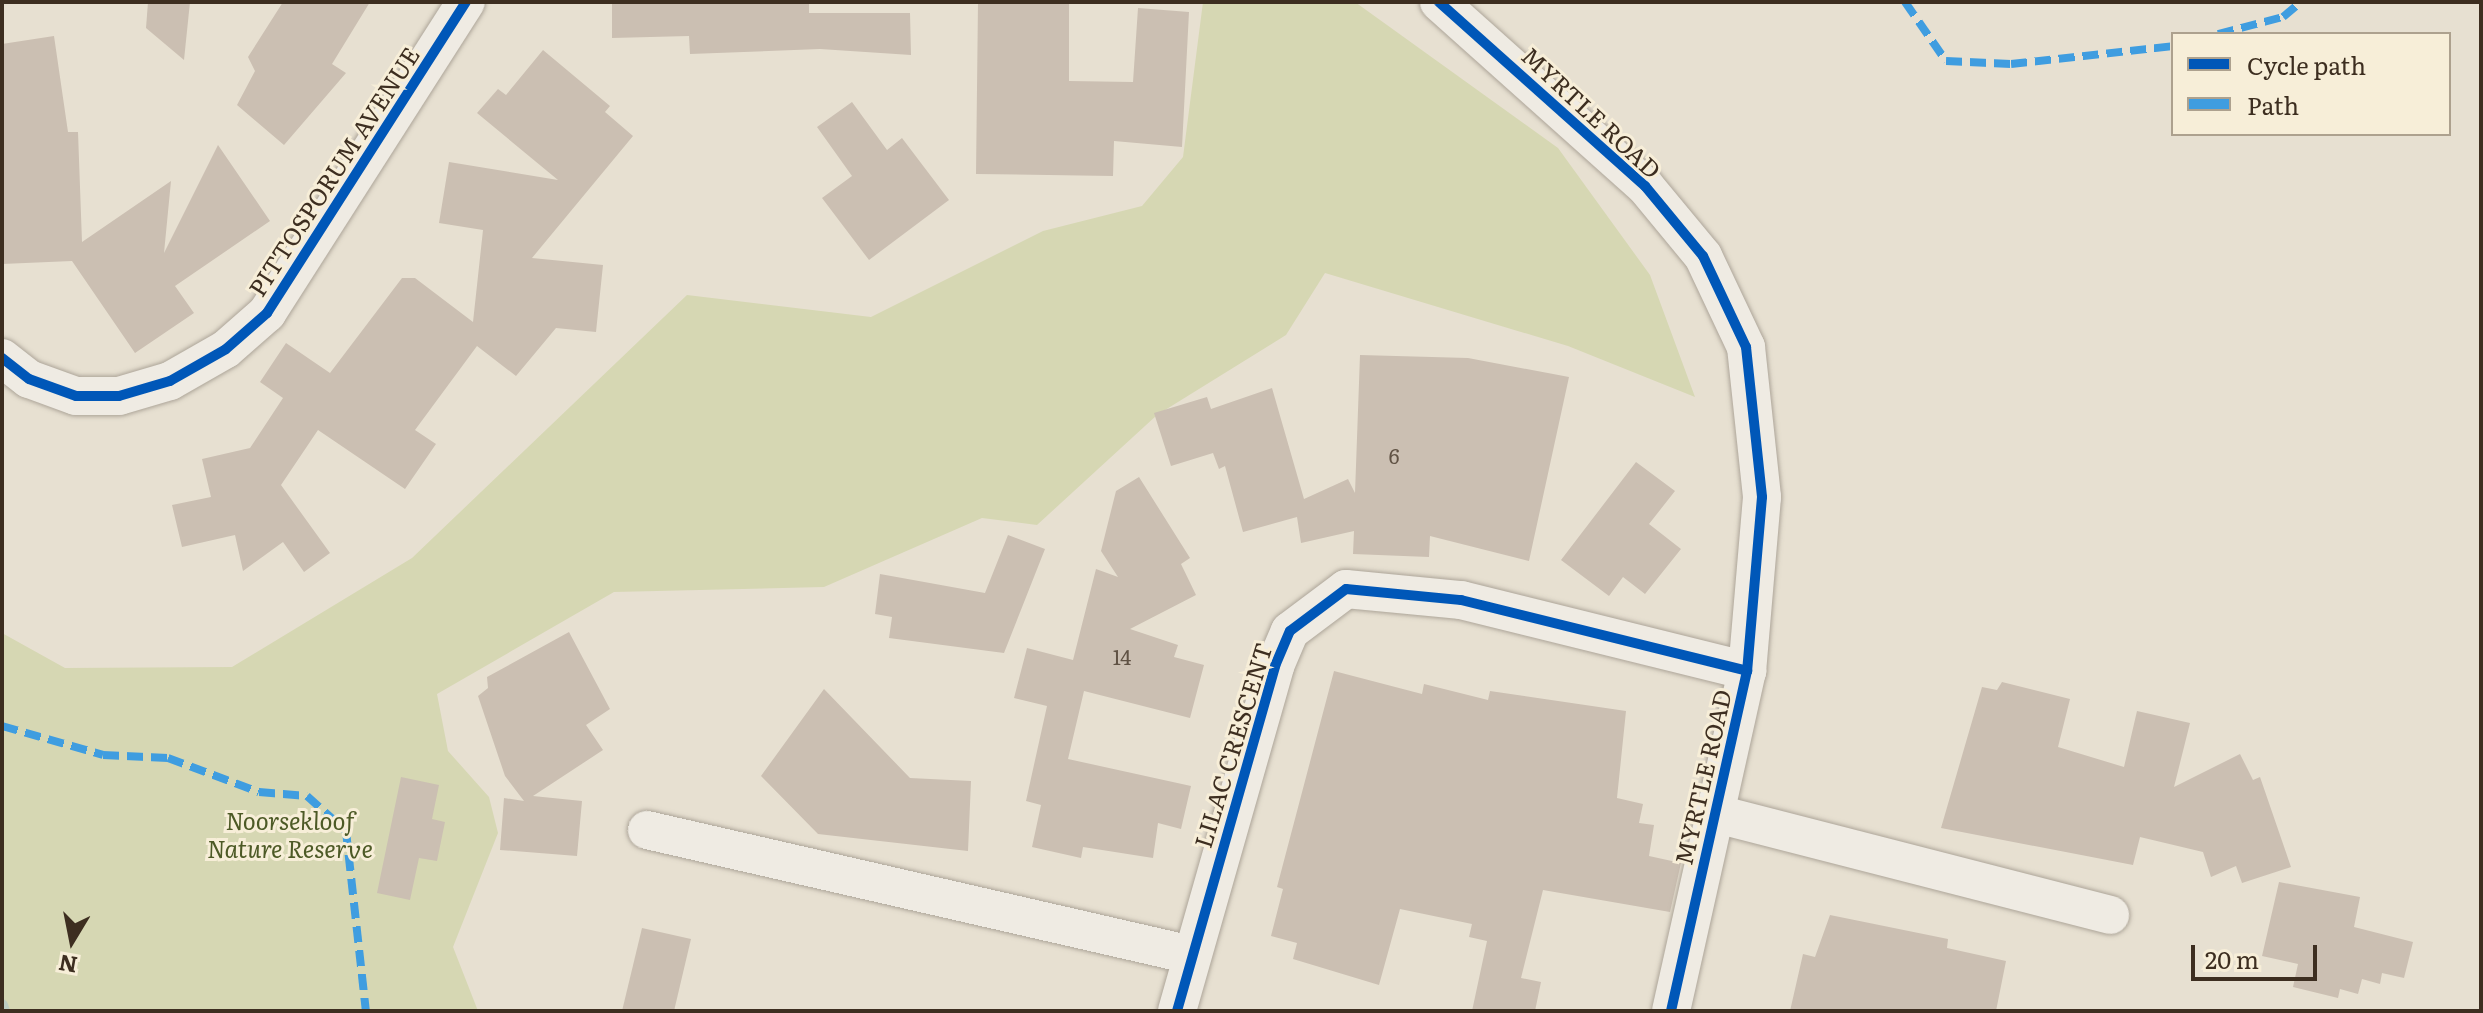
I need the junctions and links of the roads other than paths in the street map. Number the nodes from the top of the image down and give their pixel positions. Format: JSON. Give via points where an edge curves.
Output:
{"nodes":[{"id":1,"x":466,"y":2,"type":"edge"},
{"id":2,"x":1439,"y":2,"type":"edge"},
{"id":3,"x":2,"y":358,"type":"edge"},
{"id":4,"x":1747,"y":671,"type":"junction"},
{"id":5,"x":1713,"y":813,"type":"junction"},
{"id":6,"x":647,"y":830,"type":"dead end"},
{"id":7,"x":2110,"y":915,"type":"dead end"},
{"id":8,"x":1187,"y":954,"type":"junction"},
{"id":9,"x":1177,"y":1011,"type":"edge"},
{"id":10,"x":1671,"y":1011,"type":"edge"}],
"edges":[{"from":1,"to":3,"type":"street","name":"PITTOSPORUM AVENUE","via":[[267,313],[226,349],[170,381],[119,396],[76,396],[29,379]]},
{"from":2,"to":4,"type":"street","name":"MYRTLE ROAD","via":[[1645,186],[1703,256],[1746,347],[1762,497]]},
{"from":4,"to":5,"type":"street","name":"MYRTLE ROAD"},
{"from":4,"to":8,"type":"street","name":"LILAC CRESCENT","via":[[1461,600],[1346,589],[1290,631]]},
{"from":5,"to":7,"type":"street","name":"MYRTLE ROAD"},
{"from":5,"to":10,"type":"street","name":"MYRTLE ROAD"},
{"from":6,"to":8,"type":"street"},
{"from":8,"to":9,"type":"street","name":"LILAC CRESCENT"}]}
